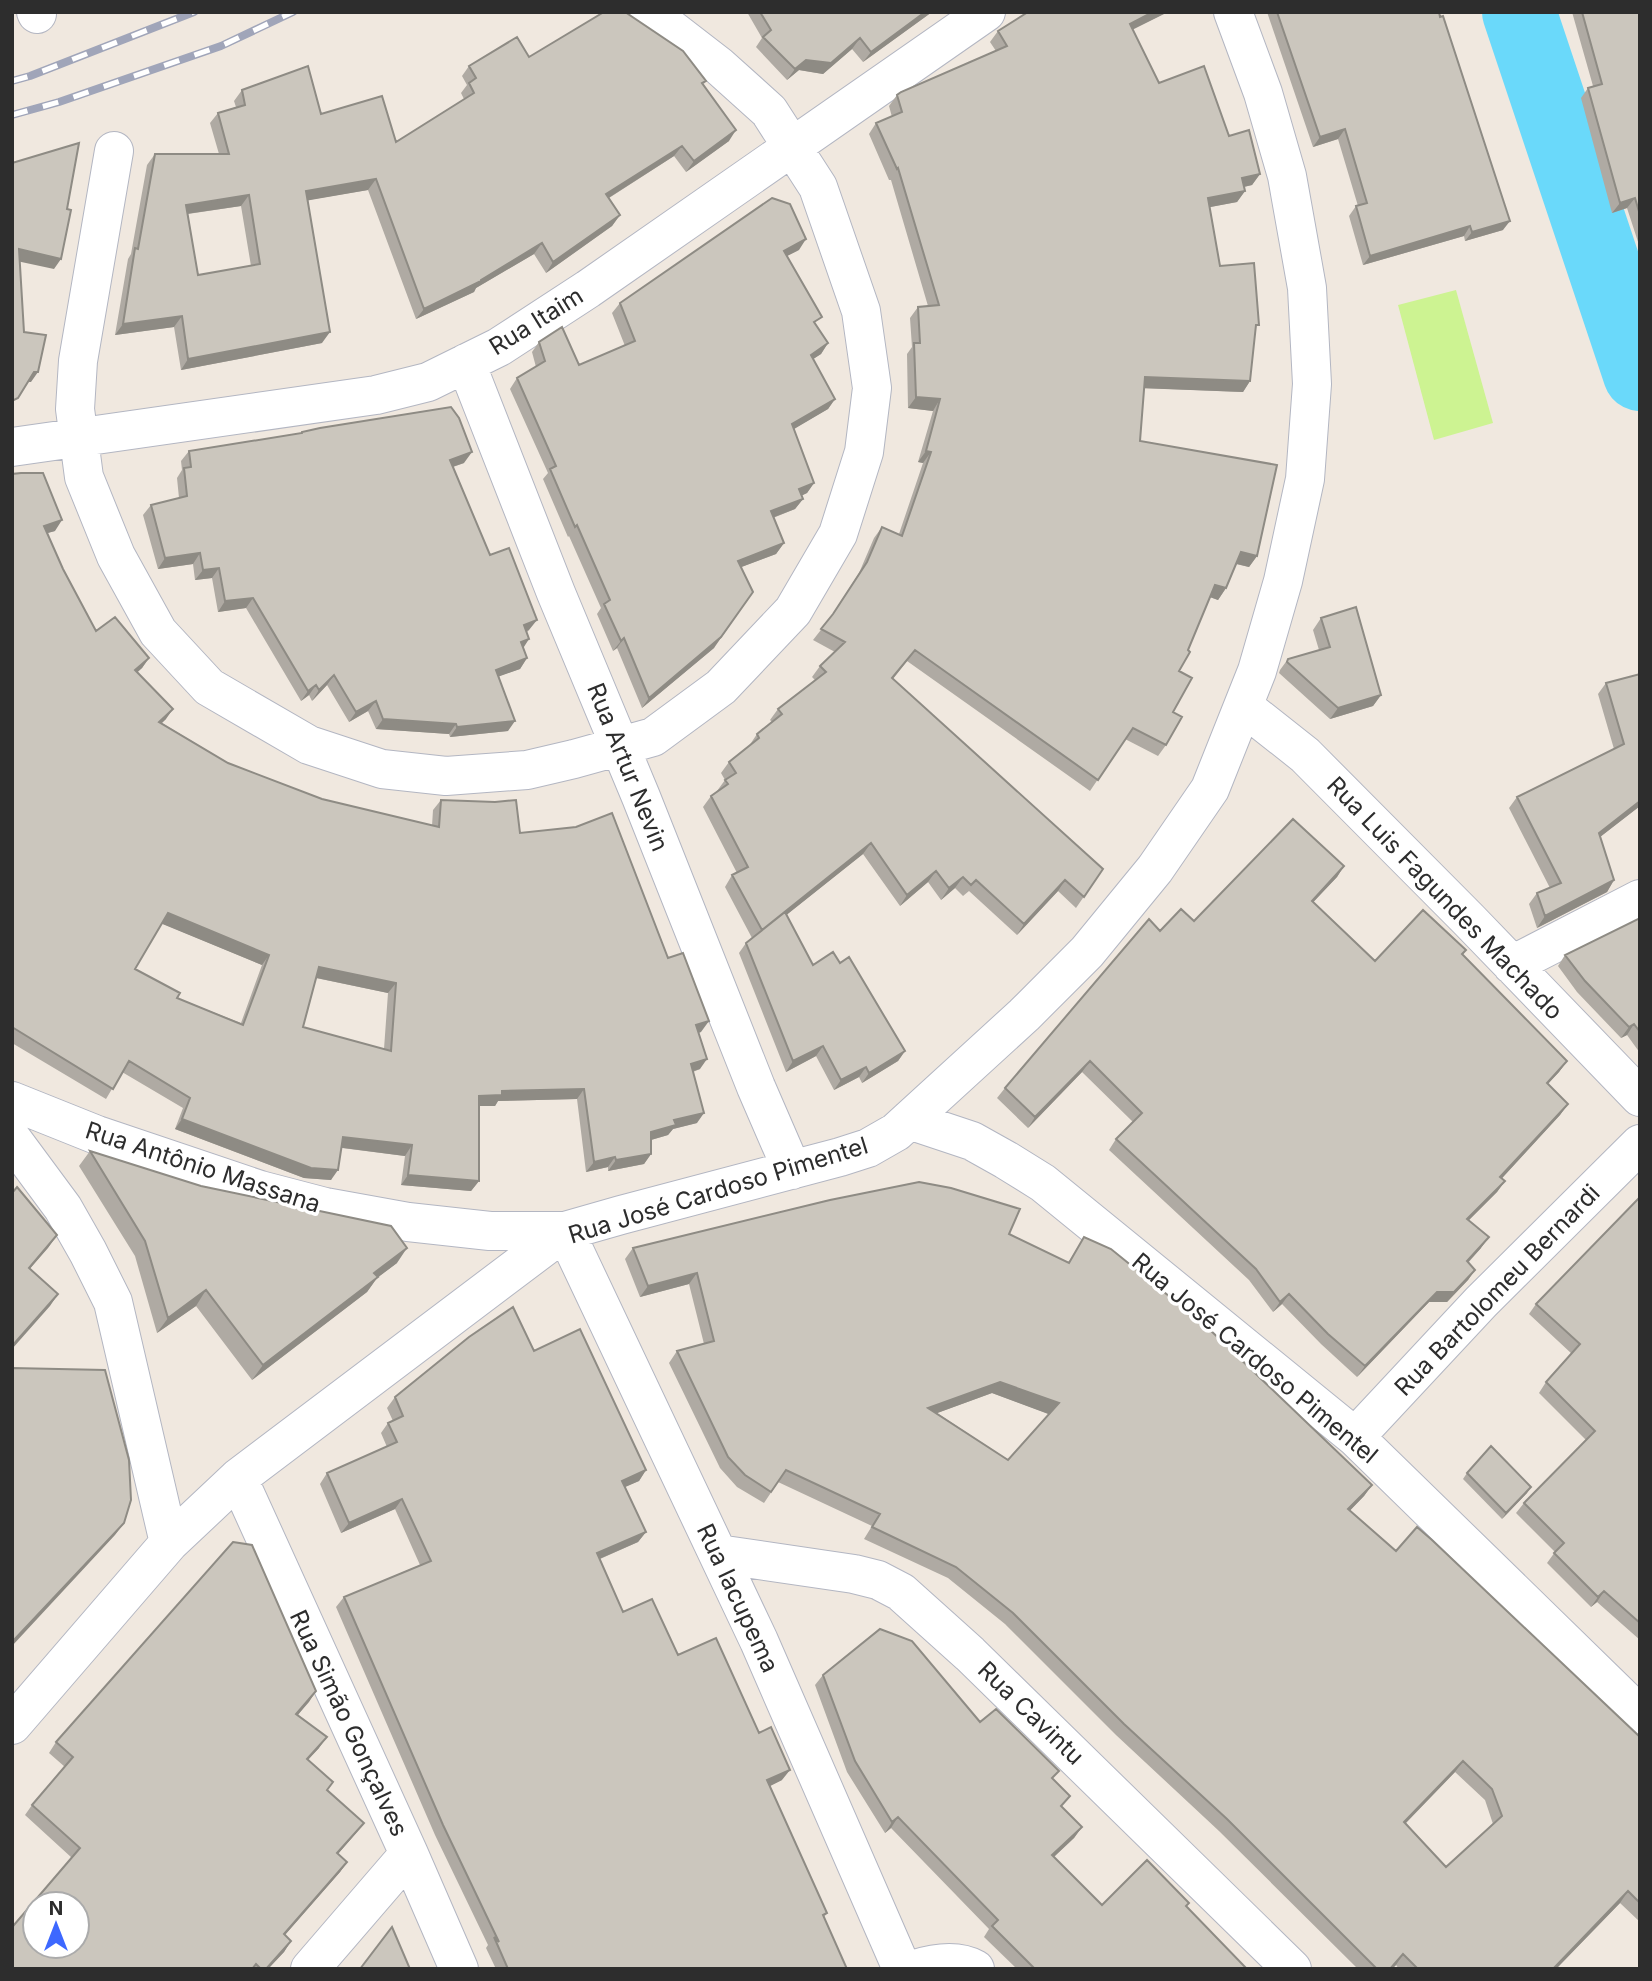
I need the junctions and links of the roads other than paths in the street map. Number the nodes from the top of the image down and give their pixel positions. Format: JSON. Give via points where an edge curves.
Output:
{"nodes":[{"id":1,"x":649,"y":12,"type":"edge"},
{"id":2,"x":986,"y":12,"type":"edge"},
{"id":3,"x":1233,"y":12,"type":"edge"},
{"id":4,"x":792,"y":147,"type":"junction"},
{"id":5,"x":114,"y":151,"type":"dead end"},
{"id":6,"x":466,"y":363,"type":"junction"},
{"id":7,"x":79,"y":437,"type":"junction"},
{"id":8,"x":12,"y":447,"type":"edge"},
{"id":9,"x":1243,"y":706,"type":"junction"},
{"id":10,"x":620,"y":746,"type":"junction"},
{"id":11,"x":1640,"y":899,"type":"edge"},
{"id":12,"x":1512,"y":965,"type":"junction"},
{"id":13,"x":1640,"y":1097,"type":"edge"},
{"id":14,"x":12,"y":1101,"type":"edge"},
{"id":15,"x":909,"y":1120,"type":"junction"},
{"id":16,"x":12,"y":1139,"type":"edge"},
{"id":17,"x":1640,"y":1144,"type":"edge"},
{"id":18,"x":792,"y":1170,"type":"junction"},
{"id":19,"x":565,"y":1231,"type":"junction"},
{"id":20,"x":1354,"y":1437,"type":"junction"},
{"id":21,"x":238,"y":1478,"type":"junction"},
{"id":22,"x":169,"y":1544,"type":"junction"},
{"id":23,"x":718,"y":1554,"type":"junction"},
{"id":24,"x":1640,"y":1715,"type":"edge"},
{"id":25,"x":12,"y":1725,"type":"edge"},
{"id":26,"x":410,"y":1854,"type":"junction"},
{"id":27,"x":310,"y":1969,"type":"edge"},
{"id":28,"x":459,"y":1969,"type":"edge"},
{"id":29,"x":902,"y":1969,"type":"edge"},
{"id":30,"x":915,"y":1969,"type":"edge"},
{"id":31,"x":975,"y":1969,"type":"edge"},
{"id":32,"x":1292,"y":1969,"type":"edge"}],
"edges":[{"from":1,"to":4,"type":"street","via":[[769,111]]},
{"from":2,"to":4,"type":"street","name":"Rua Itaim"},
{"from":3,"to":9,"type":"street","via":[[1287,176],[1307,288],[1312,384],[1303,492],[1283,581]]},
{"from":4,"to":6,"type":"street","name":"Rua Itaim","via":[[499,348]]},
{"from":4,"to":10,"type":"street","via":[[818,187],[861,310],[872,388],[864,452],[838,534],[793,611],[721,687],[653,737]]},
{"from":5,"to":7,"type":"street","via":[[78,361],[75,409]]},
{"from":6,"to":7,"type":"street","name":"Rua Itaim","via":[[428,382],[376,395]]},
{"from":6,"to":10,"type":"street","name":"Rua Artur Nevin"},
{"from":7,"to":8,"type":"street","name":"Rua Itaim"},
{"from":7,"to":10,"type":"street","via":[[84,477],[116,556],[158,632],[209,687],[309,745],[382,769],[446,776],[527,770]]},
{"from":9,"to":12,"type":"street","name":"Rua Luis Fagundes Machado","via":[[1305,755]]},
{"from":9,"to":15,"type":"street","via":[[1210,789],[1155,869],[1087,952]]},
{"from":10,"to":18,"type":"street","name":"Rua Artur Nevin"},
{"from":11,"to":12,"type":"street"},
{"from":12,"to":13,"type":"street","name":"Rua Luis Fagundes Machado"},
{"from":14,"to":19,"type":"street","name":"Rua Antônio Massana","via":[[97,1135],[325,1207],[490,1231]]},
{"from":15,"to":18,"type":"street","name":"Rua José Cardoso Pimentel","via":[[868,1147]]},
{"from":15,"to":20,"type":"street","name":"Rua José Cardoso Pimentel","via":[[972,1141],[1043,1183]]},
{"from":16,"to":22,"type":"street","via":[[63,1208],[113,1302]]},
{"from":17,"to":20,"type":"street","name":"Rua Bartolomeu Bernardi"},
{"from":18,"to":19,"type":"street","name":"Rua José Cardoso Pimentel"},
{"from":19,"to":21,"type":"street","name":"Rua José Cardoso Pimentel"},
{"from":19,"to":23,"type":"street","name":"Rua Iacupema"},
{"from":20,"to":24,"type":"street","name":"Rua José Cardoso Pimentel"},
{"from":21,"to":22,"type":"street","name":"Rua José Cardoso Pimentel"},
{"from":21,"to":26,"type":"street","name":"Rua Simão Gonçalves"},
{"from":22,"to":25,"type":"street","name":"Rua José Cardoso Pimentel"},
{"from":23,"to":29,"type":"street","name":"Rua Iacupema"},
{"from":23,"to":32,"type":"street","name":"Rua Cavintu","via":[[854,1574],[901,1592]]},
{"from":26,"to":27,"type":"street"},
{"from":26,"to":28,"type":"street","name":"Rua Simão Gonçalves"},
{"from":30,"to":31,"type":"street","via":[[933,1963],[965,1963]]}]}
